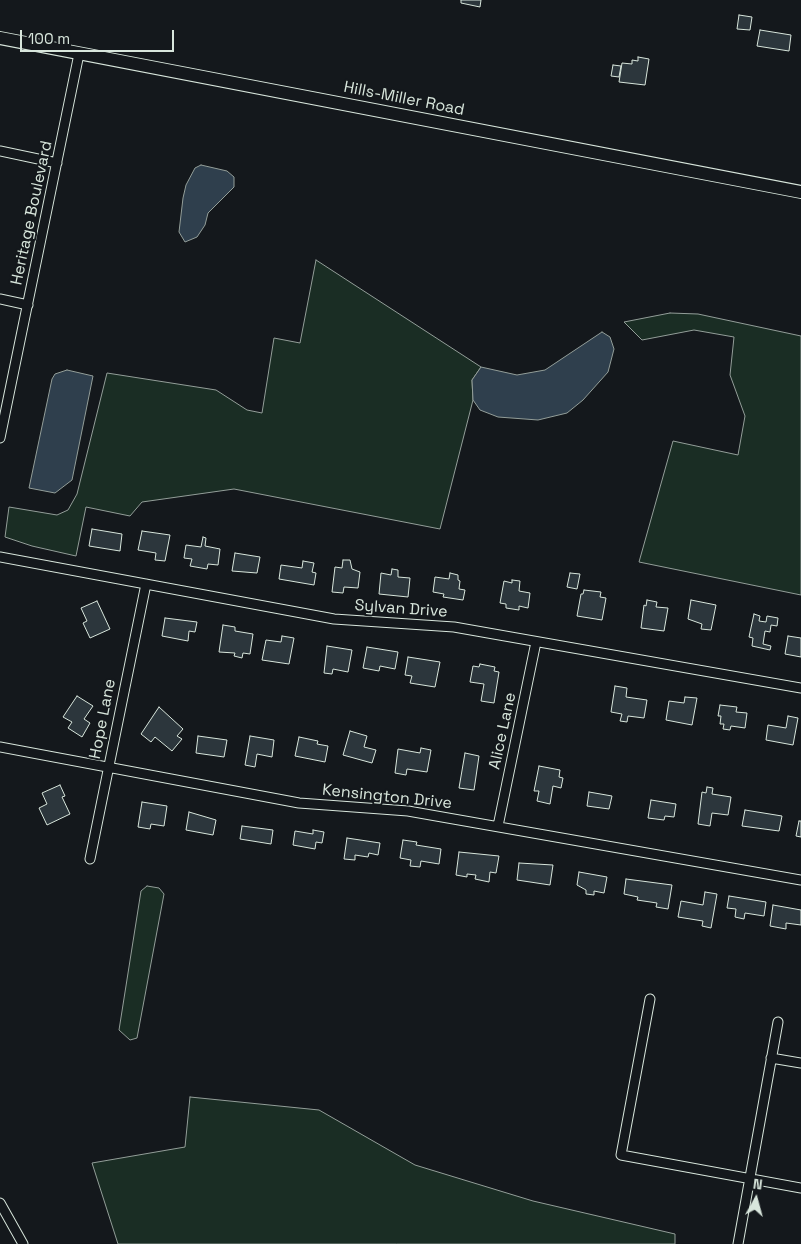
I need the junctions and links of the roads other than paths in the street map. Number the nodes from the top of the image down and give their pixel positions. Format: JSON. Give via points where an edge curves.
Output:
{"nodes":[{"id":1,"x":0,"y":38,"type":"edge"},
{"id":2,"x":79,"y":54,"type":"junction"},
{"id":3,"x":0,"y":151,"type":"edge"},
{"id":4,"x":57,"y":163,"type":"junction"},
{"id":5,"x":801,"y":192,"type":"edge"},
{"id":6,"x":0,"y":299,"type":"edge"},
{"id":7,"x":28,"y":305,"type":"junction"},
{"id":8,"x":0,"y":438,"type":"edge"},
{"id":9,"x":0,"y":557,"type":"edge"},
{"id":10,"x":146,"y":584,"type":"junction"},
{"id":11,"x":536,"y":642,"type":"junction"},
{"id":12,"x":801,"y":688,"type":"edge"},
{"id":13,"x":0,"y":747,"type":"edge"},
{"id":14,"x":109,"y":768,"type":"junction"},
{"id":15,"x":498,"y":826,"type":"junction"},
{"id":16,"x":90,"y":860,"type":"dead end"},
{"id":17,"x":801,"y":880,"type":"edge"},
{"id":18,"x":650,"y":1000,"type":"dead end"},
{"id":19,"x":778,"y":1022,"type":"dead end"},
{"id":20,"x":771,"y":1058,"type":"junction"},
{"id":21,"x":801,"y":1063,"type":"edge"},
{"id":22,"x":749,"y":1179,"type":"junction"},
{"id":23,"x":801,"y":1188,"type":"edge"},
{"id":24,"x":0,"y":1203,"type":"edge"},
{"id":25,"x":23,"y":1244,"type":"edge"},
{"id":26,"x":738,"y":1244,"type":"edge"}],
"edges":[{"from":1,"to":2,"type":"street","name":"Hills-Miller Road"},
{"from":2,"to":4,"type":"street","name":"Heritage Boulevard"},
{"from":2,"to":5,"type":"street","name":"Hills-Miller Road"},
{"from":3,"to":4,"type":"street"},
{"from":4,"to":7,"type":"street","name":"Heritage Boulevard"},
{"from":6,"to":7,"type":"street"},
{"from":7,"to":8,"type":"street","name":"Heritage Boulevard"},
{"from":9,"to":10,"type":"street","name":"Sylvan Drive"},
{"from":10,"to":11,"type":"street","name":"Sylvan Drive","via":[[334,619],[447,626]]},
{"from":10,"to":14,"type":"street","name":"Hope Lane"},
{"from":11,"to":12,"type":"street","name":"Sylvan Drive"},
{"from":11,"to":15,"type":"street","name":"Alice Lane"},
{"from":13,"to":14,"type":"street","name":"Kensington Drive"},
{"from":14,"to":15,"type":"street","name":"Kensington Drive","via":[[300,803],[408,811]]},
{"from":14,"to":16,"type":"street","name":"Hope Lane"},
{"from":15,"to":17,"type":"street","name":"Kensington Drive"},
{"from":18,"to":22,"type":"street","via":[[621,1155]]},
{"from":19,"to":20,"type":"street"},
{"from":20,"to":21,"type":"street"},
{"from":20,"to":22,"type":"street"},
{"from":22,"to":23,"type":"street"},
{"from":22,"to":26,"type":"street"},
{"from":24,"to":25,"type":"street"}]}
